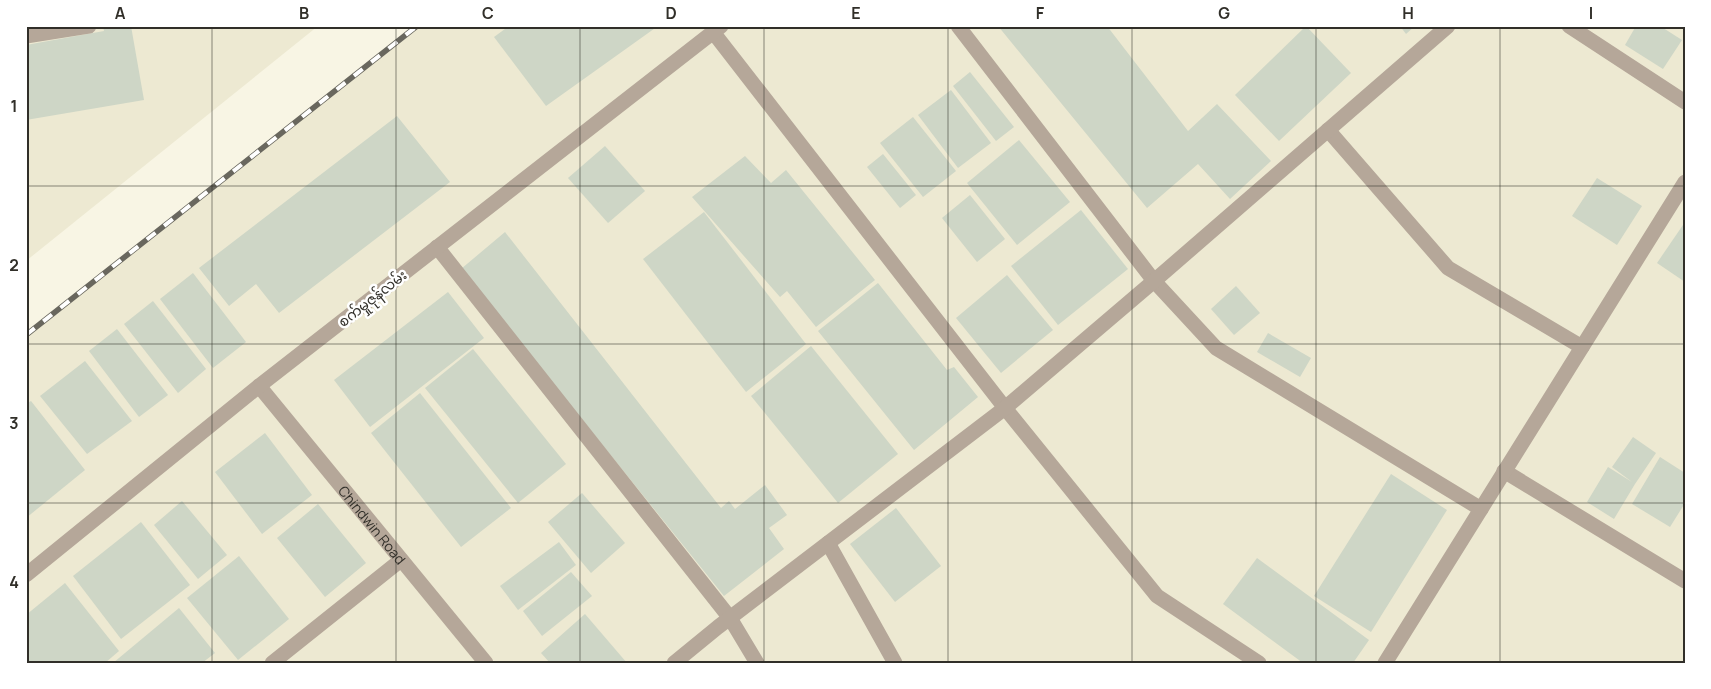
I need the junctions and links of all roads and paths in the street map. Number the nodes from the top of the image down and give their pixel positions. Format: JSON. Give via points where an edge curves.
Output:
{"nodes":[{"id":1,"x":89,"y":26,"type":"edge"},
{"id":2,"x":958,"y":26,"type":"edge"},
{"id":3,"x":1448,"y":26,"type":"edge"},
{"id":4,"x":1569,"y":26,"type":"edge"},
{"id":5,"x":717,"y":29,"type":"edge"},
{"id":6,"x":26,"y":36,"type":"edge"},
{"id":7,"x":1685,"y":102,"type":"edge"},
{"id":8,"x":1328,"y":130,"type":"junction"},
{"id":9,"x":1685,"y":182,"type":"edge"},
{"id":10,"x":436,"y":247,"type":"junction"},
{"id":11,"x":1154,"y":282,"type":"junction"},
{"id":12,"x":1582,"y":347,"type":"junction"},
{"id":13,"x":259,"y":386,"type":"junction"},
{"id":14,"x":1005,"y":408,"type":"junction"},
{"id":15,"x":1504,"y":471,"type":"junction"},
{"id":16,"x":1481,"y":509,"type":"junction"},
{"id":17,"x":828,"y":543,"type":"junction"},
{"id":18,"x":401,"y":560,"type":"junction"},
{"id":19,"x":26,"y":575,"type":"edge"},
{"id":20,"x":1685,"y":581,"type":"edge"},
{"id":21,"x":730,"y":618,"type":"junction"},
{"id":22,"x":272,"y":663,"type":"edge"},
{"id":23,"x":486,"y":663,"type":"edge"},
{"id":24,"x":674,"y":663,"type":"edge"},
{"id":25,"x":757,"y":663,"type":"edge"},
{"id":26,"x":895,"y":663,"type":"edge"},
{"id":27,"x":1259,"y":663,"type":"edge"},
{"id":28,"x":1384,"y":663,"type":"edge"}],
"edges":[{"from":1,"to":6,"type":"street"},
{"from":2,"to":11,"type":"street"},
{"from":3,"to":8,"type":"street"},
{"from":4,"to":7,"type":"street"},
{"from":5,"to":10,"type":"street","name":"စက်မှုဇုန်လမ်း"},
{"from":5,"to":14,"type":"street"},
{"from":8,"to":11,"type":"street"},
{"from":8,"to":12,"type":"street","via":[[1448,268]]},
{"from":9,"to":12,"type":"street"},
{"from":10,"to":13,"type":"street","name":"စက်မှုဇုန်လမ်း"},
{"from":10,"to":21,"type":"street"},
{"from":11,"to":14,"type":"street"},
{"from":11,"to":16,"type":"street","via":[[1216,348]]},
{"from":12,"to":15,"type":"street"},
{"from":13,"to":18,"type":"street","name":"Chindwin Road"},
{"from":13,"to":19,"type":"street","name":"စက်မှုဇုန်လမ်း"},
{"from":14,"to":17,"type":"street"},
{"from":14,"to":27,"type":"street","via":[[1157,596]]},
{"from":15,"to":16,"type":"street"},
{"from":15,"to":20,"type":"street"},
{"from":16,"to":28,"type":"street"},
{"from":17,"to":21,"type":"street"},
{"from":17,"to":26,"type":"street"},
{"from":18,"to":22,"type":"street"},
{"from":18,"to":23,"type":"street","name":"Chindwin Road"},
{"from":21,"to":24,"type":"street"},
{"from":21,"to":25,"type":"street"}]}
